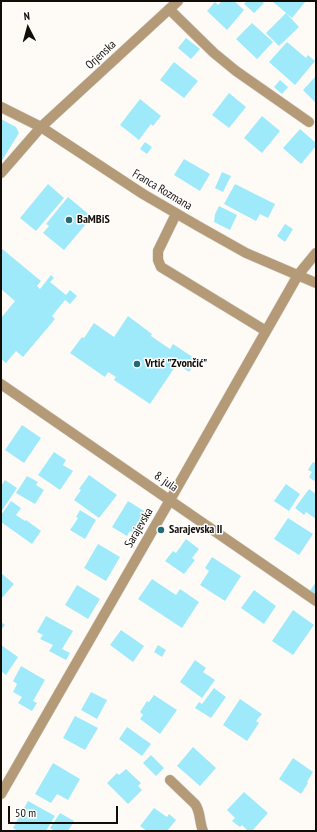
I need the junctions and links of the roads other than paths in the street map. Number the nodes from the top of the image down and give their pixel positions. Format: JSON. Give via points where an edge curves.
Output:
{"nodes":[{"id":1,"x":178,"y":1,"type":"edge"},
{"id":2,"x":169,"y":10,"type":"junction"},
{"id":3,"x":1,"y":107,"type":"edge"},
{"id":4,"x":309,"y":122,"type":"dead end"},
{"id":5,"x":41,"y":127,"type":"junction"},
{"id":6,"x":1,"y":173,"type":"edge"},
{"id":7,"x":176,"y":214,"type":"junction"},
{"id":8,"x":316,"y":254,"type":"edge"},
{"id":9,"x":298,"y":275,"type":"junction"},
{"id":10,"x":316,"y":283,"type":"edge"},
{"id":11,"x":266,"y":331,"type":"junction"},
{"id":12,"x":1,"y":384,"type":"edge"},
{"id":13,"x":170,"y":500,"type":"junction"},
{"id":14,"x":316,"y":601,"type":"edge"},
{"id":15,"x":170,"y":780,"type":"dead end"},
{"id":16,"x":1,"y":794,"type":"edge"},
{"id":17,"x":200,"y":830,"type":"edge"}],
"edges":[{"from":1,"to":2,"type":"street","name":"Orjenska"},
{"from":2,"to":4,"type":"street","via":[[236,71]]},
{"from":2,"to":5,"type":"street","name":"Orjenska"},
{"from":3,"to":5,"type":"street","name":"Franca Rozmana"},
{"from":5,"to":6,"type":"street","name":"Orjenska"},
{"from":5,"to":7,"type":"street","name":"Franca Rozmana"},
{"from":7,"to":9,"type":"street","name":"Franca Rozmana","via":[[246,253]]},
{"from":7,"to":11,"type":"street","via":[[158,251],[161,267]]},
{"from":8,"to":9,"type":"street","name":"Sarajevska"},
{"from":9,"to":10,"type":"street","name":"Franca Rozmana"},
{"from":9,"to":11,"type":"street","name":"Sarajevska"},
{"from":11,"to":13,"type":"street","name":"Sarajevska"},
{"from":12,"to":13,"type":"street","name":"8. jula"},
{"from":13,"to":14,"type":"street","name":"8. jula"},
{"from":13,"to":16,"type":"street","name":"Sarajevska"},
{"from":15,"to":17,"type":"street","via":[[198,808]]}]}
